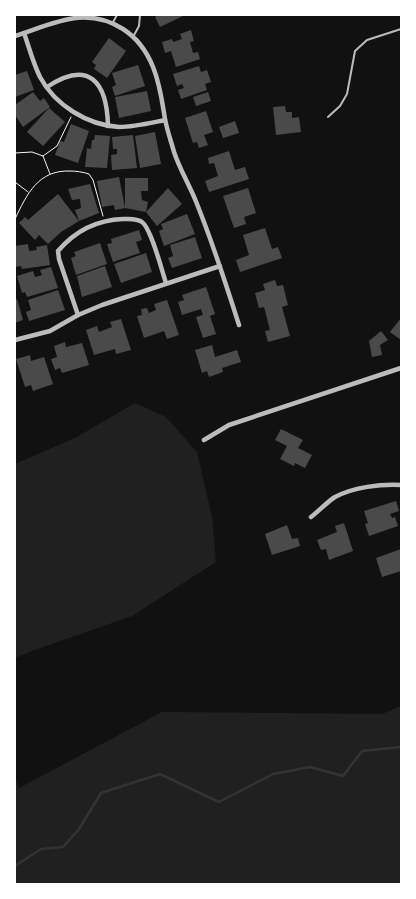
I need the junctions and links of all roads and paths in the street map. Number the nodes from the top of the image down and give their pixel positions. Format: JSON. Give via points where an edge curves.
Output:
{"nodes":[{"id":1,"x":117,"y":15,"type":"edge"},
{"id":2,"x":140,"y":15,"type":"edge"},
{"id":3,"x":112,"y":24,"type":"junction"},
{"id":4,"x":401,"y":29,"type":"edge"},
{"id":5,"x":24,"y":33,"type":"junction"},
{"id":6,"x":15,"y":36,"type":"edge"},
{"id":7,"x":133,"y":36,"type":"junction"},
{"id":8,"x":47,"y":87,"type":"junction"},
{"id":9,"x":73,"y":112,"type":"junction"},
{"id":10,"x":328,"y":117,"type":"dead end"},
{"id":11,"x":165,"y":120,"type":"junction"},
{"id":12,"x":108,"y":126,"type":"junction"},
{"id":13,"x":15,"y":152,"type":"edge"},
{"id":14,"x":43,"y":156,"type":"junction"},
{"id":15,"x":50,"y":174,"type":"junction"},
{"id":16,"x":15,"y":182,"type":"edge"},
{"id":17,"x":28,"y":192,"type":"junction"},
{"id":18,"x":15,"y":219,"type":"edge"},
{"id":19,"x":104,"y":222,"type":"junction"},
{"id":20,"x":220,"y":266,"type":"junction"},
{"id":21,"x":166,"y":284,"type":"junction"},
{"id":22,"x":78,"y":315,"type":"junction"},
{"id":23,"x":239,"y":325,"type":"dead end"},
{"id":24,"x":15,"y":340,"type":"edge"},
{"id":25,"x":401,"y":368,"type":"edge"},
{"id":26,"x":204,"y":440,"type":"dead end"},
{"id":27,"x":401,"y":485,"type":"edge"},
{"id":28,"x":311,"y":517,"type":"dead end"}],
"edges":[{"from":1,"to":3,"type":"lane"},
{"from":2,"to":7,"type":"lane","via":[[139,26]]},
{"from":3,"to":5,"type":"street","via":[[80,16]]},
{"from":3,"to":7,"type":"street"},
{"from":4,"to":10,"type":"lane","via":[[367,40],[355,51],[347,94]]},
{"from":5,"to":6,"type":"street"},
{"from":5,"to":8,"type":"street"},
{"from":7,"to":11,"type":"street","via":[[145,50],[153,68]]},
{"from":8,"to":9,"type":"street"},
{"from":8,"to":12,"type":"street","via":[[75,74],[95,81],[102,88],[106,101]]},
{"from":9,"to":12,"type":"street"},
{"from":9,"to":14,"type":"path","via":[[57,146]]},
{"from":11,"to":12,"type":"street","via":[[136,126]]},
{"from":11,"to":20,"type":"street","via":[[175,154]]},
{"from":13,"to":14,"type":"path"},
{"from":14,"to":15,"type":"path"},
{"from":15,"to":17,"type":"path"},
{"from":15,"to":19,"type":"path","via":[[65,171],[89,174]]},
{"from":16,"to":17,"type":"path"},
{"from":17,"to":18,"type":"path"},
{"from":19,"to":21,"type":"street","via":[[142,221],[148,229]]},
{"from":19,"to":22,"type":"street","via":[[78,232],[58,251]]},
{"from":20,"to":21,"type":"street"},
{"from":20,"to":23,"type":"street"},
{"from":21,"to":22,"type":"street"},
{"from":22,"to":24,"type":"street","via":[[50,331]]},
{"from":25,"to":26,"type":"street","via":[[229,425]]},
{"from":27,"to":28,"type":"street","via":[[387,484],[335,497]]}]}
